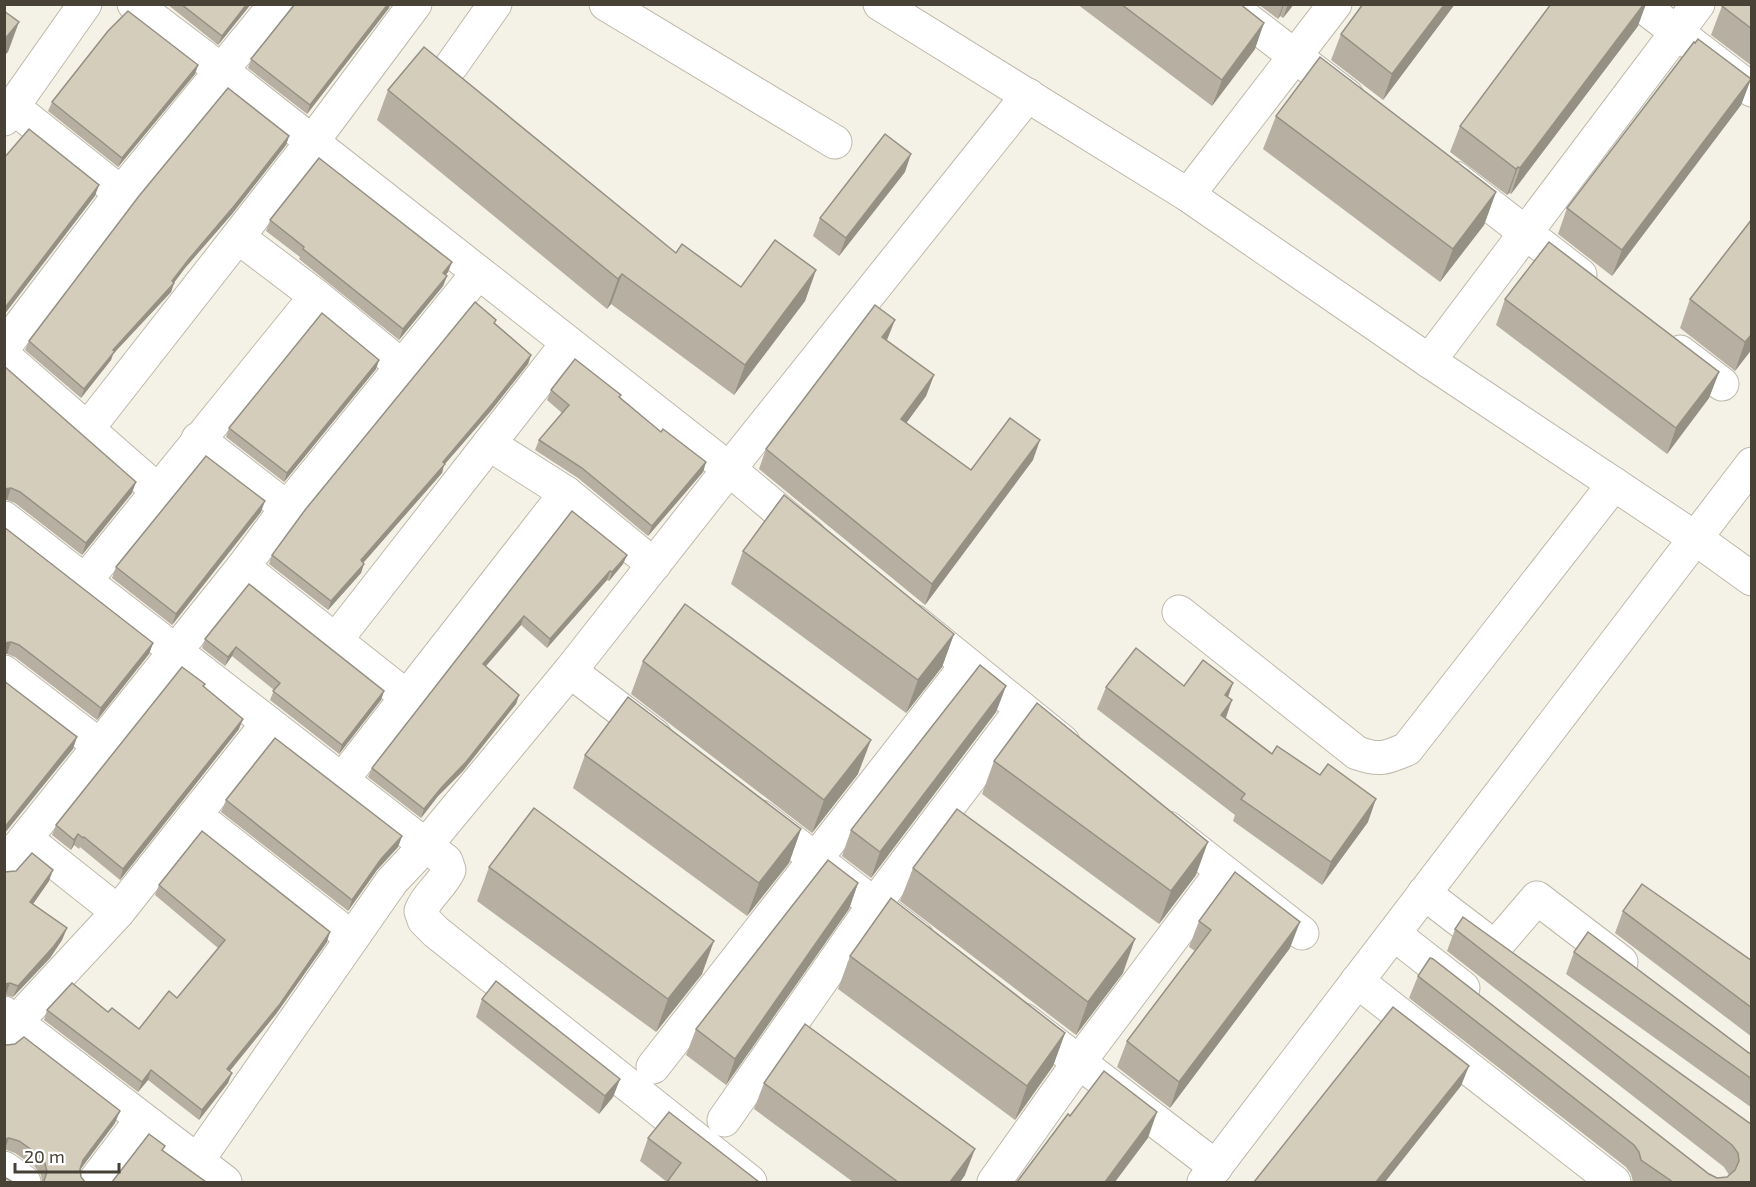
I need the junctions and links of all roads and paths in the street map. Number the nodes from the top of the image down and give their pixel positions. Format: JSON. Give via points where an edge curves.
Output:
{"nodes":[{"id":1,"x":85,"y":4,"type":"edge"},
{"id":2,"x":134,"y":4,"type":"edge"},
{"id":3,"x":276,"y":4,"type":"edge"},
{"id":4,"x":414,"y":4,"type":"edge"},
{"id":5,"x":495,"y":4,"type":"edge"},
{"id":6,"x":606,"y":4,"type":"edge"},
{"id":7,"x":880,"y":4,"type":"edge"},
{"id":8,"x":1227,"y":4,"type":"edge"},
{"id":9,"x":1335,"y":4,"type":"edge"},
{"id":10,"x":1640,"y":4,"type":"edge"},
{"id":11,"x":1698,"y":4,"type":"edge"},
{"id":12,"x":929,"y":18,"type":"edge"},
{"id":13,"x":1676,"y":33,"type":"junction"},
{"id":14,"x":1295,"y":56,"type":"junction"},
{"id":15,"x":452,"y":65,"type":"dead end"},
{"id":16,"x":222,"y":71,"type":"junction"},
{"id":17,"x":1752,"y":90,"type":"edge"},
{"id":18,"x":1028,"y":95,"type":"junction"},
{"id":19,"x":1369,"y":112,"type":"edge"},
{"id":20,"x":9,"y":113,"type":"edge"},
{"id":21,"x":312,"y":142,"type":"junction"},
{"id":22,"x":835,"y":142,"type":"dead end"},
{"id":23,"x":1433,"y":162,"type":"edge"},
{"id":24,"x":121,"y":193,"type":"junction"},
{"id":25,"x":1188,"y":195,"type":"junction"},
{"id":26,"x":1525,"y":233,"type":"junction"},
{"id":27,"x":238,"y":237,"type":"junction"},
{"id":28,"x":478,"y":273,"type":"junction"},
{"id":29,"x":1600,"y":291,"type":"edge"},
{"id":30,"x":316,"y":296,"type":"junction"},
{"id":31,"x":10,"y":326,"type":"edge"},
{"id":32,"x":1656,"y":334,"type":"edge"},
{"id":33,"x":567,"y":344,"type":"junction"},
{"id":34,"x":4,"y":356,"type":"edge"},
{"id":35,"x":1429,"y":361,"type":"junction"},
{"id":36,"x":402,"y":367,"type":"junction"},
{"id":37,"x":1722,"y":384,"type":"dead end"},
{"id":38,"x":88,"y":428,"type":"junction"},
{"id":39,"x":198,"y":439,"type":"junction"},
{"id":40,"x":489,"y":444,"type":"junction"},
{"id":41,"x":1752,"y":464,"type":"edge"},
{"id":42,"x":729,"y":469,"type":"junction"},
{"id":43,"x":1614,"y":484,"type":"junction"},
{"id":44,"x":157,"y":490,"type":"junction"},
{"id":45,"x":566,"y":493,"type":"junction"},
{"id":46,"x":287,"y":508,"type":"junction"},
{"id":47,"x":6,"y":521,"type":"edge"},
{"id":48,"x":1695,"y":538,"type":"junction"},
{"id":49,"x":829,"y":552,"type":"edge"},
{"id":50,"x":654,"y":565,"type":"junction"},
{"id":51,"x":243,"y":567,"type":"junction"},
{"id":52,"x":1752,"y":579,"type":"edge"},
{"id":53,"x":85,"y":581,"type":"junction"},
{"id":54,"x":894,"y":605,"type":"edge"},
{"id":55,"x":1179,"y":612,"type":"dead end"},
{"id":56,"x":335,"y":641,"type":"junction"},
{"id":57,"x":176,"y":651,"type":"junction"},
{"id":58,"x":967,"y":665,"type":"junction"},
{"id":59,"x":570,"y":670,"type":"junction"},
{"id":60,"x":4,"y":672,"type":"edge"},
{"id":61,"x":407,"y":697,"type":"junction"},
{"id":62,"x":1022,"y":709,"type":"junction"},
{"id":63,"x":268,"y":723,"type":"junction"},
{"id":64,"x":100,"y":746,"type":"junction"},
{"id":65,"x":674,"y":750,"type":"edge"},
{"id":66,"x":1086,"y":761,"type":"edge"},
{"id":67,"x":342,"y":780,"type":"junction"},
{"id":68,"x":740,"y":801,"type":"edge"},
{"id":69,"x":1150,"y":813,"type":"edge"},
{"id":70,"x":195,"y":815,"type":"junction"},
{"id":71,"x":26,"y":839,"type":"junction"},
{"id":72,"x":426,"y":845,"type":"junction"},
{"id":73,"x":816,"y":859,"type":"junction"},
{"id":74,"x":4,"y":865,"type":"edge"},
{"id":75,"x":1222,"y":872,"type":"junction"},
{"id":76,"x":1424,"y":893,"type":"junction"},
{"id":77,"x":874,"y":905,"type":"junction"},
{"id":78,"x":118,"y":912,"type":"junction"},
{"id":79,"x":1302,"y":933,"type":"edge"},
{"id":80,"x":1394,"y":934,"type":"junction"},
{"id":81,"x":352,"y":938,"type":"junction"},
{"id":82,"x":1495,"y":947,"type":"junction"},
{"id":83,"x":939,"y":955,"type":"edge"},
{"id":84,"x":1524,"y":968,"type":"edge"},
{"id":85,"x":1357,"y":981,"type":"junction"},
{"id":86,"x":1649,"y":983,"type":"edge"},
{"id":87,"x":1004,"y":1005,"type":"edge"},
{"id":88,"x":1487,"y":1007,"type":"edge"},
{"id":89,"x":8,"y":1024,"type":"edge"},
{"id":90,"x":1079,"y":1062,"type":"junction"},
{"id":91,"x":653,"y":1067,"type":"dead end"},
{"id":92,"x":142,"y":1119,"type":"junction"},
{"id":93,"x":724,"y":1120,"type":"dead end"},
{"id":94,"x":197,"y":1161,"type":"junction"},
{"id":95,"x":4,"y":1168,"type":"edge"},
{"id":96,"x":1210,"y":1175,"type":"edge"},
{"id":97,"x":24,"y":1182,"type":"edge"},
{"id":98,"x":94,"y":1182,"type":"edge"},
{"id":99,"x":225,"y":1182,"type":"edge"},
{"id":100,"x":750,"y":1182,"type":"edge"},
{"id":101,"x":994,"y":1182,"type":"edge"},
{"id":102,"x":1614,"y":1182,"type":"edge"}],
"edges":[{"from":1,"to":20,"type":"street"},
{"from":2,"to":16,"type":"street"},
{"from":3,"to":16,"type":"street"},
{"from":4,"to":21,"type":"street"},
{"from":5,"to":15,"type":"street"},
{"from":6,"to":22,"type":"street"},
{"from":7,"to":12,"type":"street"},
{"from":8,"to":14,"type":"street"},
{"from":9,"to":14,"type":"street"},
{"from":10,"to":13,"type":"street"},
{"from":11,"to":13,"type":"street"},
{"from":12,"to":18,"type":"street"},
{"from":13,"to":17,"type":"street"},
{"from":13,"to":26,"type":"street"},
{"from":14,"to":19,"type":"street"},
{"from":14,"to":25,"type":"street"},
{"from":16,"to":21,"type":"street"},
{"from":16,"to":24,"type":"street"},
{"from":18,"to":25,"type":"street"},
{"from":18,"to":42,"type":"street"},
{"from":20,"to":24,"type":"street"},
{"from":21,"to":27,"type":"street"},
{"from":21,"to":28,"type":"street"},
{"from":23,"to":26,"type":"street"},
{"from":24,"to":31,"type":"street"},
{"from":25,"to":35,"type":"street"},
{"from":26,"to":29,"type":"street"},
{"from":26,"to":35,"type":"street"},
{"from":27,"to":30,"type":"street"},
{"from":27,"to":38,"type":"street"},
{"from":28,"to":33,"type":"street"},
{"from":28,"to":36,"type":"street"},
{"from":30,"to":36,"type":"street"},
{"from":30,"to":39,"type":"street"},
{"from":32,"to":37,"type":"street"},
{"from":33,"to":40,"type":"street"},
{"from":33,"to":42,"type":"street"},
{"from":34,"to":38,"type":"street"},
{"from":35,"to":43,"type":"street"},
{"from":36,"to":46,"type":"street"},
{"from":38,"to":44,"type":"street"},
{"from":39,"to":44,"type":"street"},
{"from":39,"to":46,"type":"street"},
{"from":40,"to":45,"type":"street"},
{"from":40,"to":56,"type":"street"},
{"from":41,"to":48,"type":"street"},
{"from":42,"to":49,"type":"street"},
{"from":42,"to":50,"type":"street"},
{"from":43,"to":48,"type":"street"},
{"from":43,"to":55,"type":"street","via":[[1407,749],[1386,758],[1374,759],[1357,753]]},
{"from":44,"to":53,"type":"street"},
{"from":45,"to":50,"type":"street"},
{"from":45,"to":61,"type":"street"},
{"from":46,"to":51,"type":"street"},
{"from":47,"to":53,"type":"street"},
{"from":48,"to":52,"type":"street"},
{"from":48,"to":76,"type":"street"},
{"from":50,"to":59,"type":"street"},
{"from":51,"to":56,"type":"street"},
{"from":51,"to":57,"type":"street"},
{"from":53,"to":57,"type":"street"},
{"from":54,"to":58,"type":"street"},
{"from":56,"to":61,"type":"street"},
{"from":57,"to":63,"type":"street"},
{"from":57,"to":64,"type":"street"},
{"from":58,"to":62,"type":"street"},
{"from":58,"to":73,"type":"street"},
{"from":59,"to":65,"type":"street"},
{"from":59,"to":72,"type":"street"},
{"from":60,"to":64,"type":"street"},
{"from":61,"to":67,"type":"street"},
{"from":62,"to":66,"type":"street"},
{"from":62,"to":77,"type":"street"},
{"from":63,"to":67,"type":"street"},
{"from":63,"to":70,"type":"street"},
{"from":64,"to":71,"type":"street"},
{"from":67,"to":72,"type":"street"},
{"from":68,"to":73,"type":"street"},
{"from":69,"to":75,"type":"street"},
{"from":70,"to":78,"type":"street"},
{"from":70,"to":81,"type":"street"},
{"from":71,"to":74,"type":"street"},
{"from":71,"to":78,"type":"street"},
{"from":72,"to":81,"type":"street","via":[[392,881]]},
{"from":72,"to":100,"type":"street","via":[[446,861],[448,870],[445,879],[425,900],[421,911],[424,920]]},
{"from":73,"to":77,"type":"street"},
{"from":73,"to":91,"type":"street"},
{"from":75,"to":79,"type":"street"},
{"from":75,"to":90,"type":"street"},
{"from":76,"to":80,"type":"street"},
{"from":76,"to":82,"type":"street"},
{"from":77,"to":83,"type":"street"},
{"from":77,"to":93,"type":"street"},
{"from":78,"to":89,"type":"street"},
{"from":80,"to":85,"type":"street"},
{"from":80,"to":88,"type":"street"},
{"from":81,"to":94,"type":"street"},
{"from":82,"to":84,"type":"street"},
{"from":82,"to":86,"type":"street","via":[[1537,898]]},
{"from":85,"to":96,"type":"street"},
{"from":85,"to":102,"type":"street"},
{"from":87,"to":90,"type":"street"},
{"from":89,"to":92,"type":"street"},
{"from":90,"to":96,"type":"street"},
{"from":90,"to":101,"type":"street"},
{"from":92,"to":94,"type":"street"},
{"from":92,"to":98,"type":"street"},
{"from":94,"to":99,"type":"street"},
{"from":95,"to":97,"type":"street"}]}
